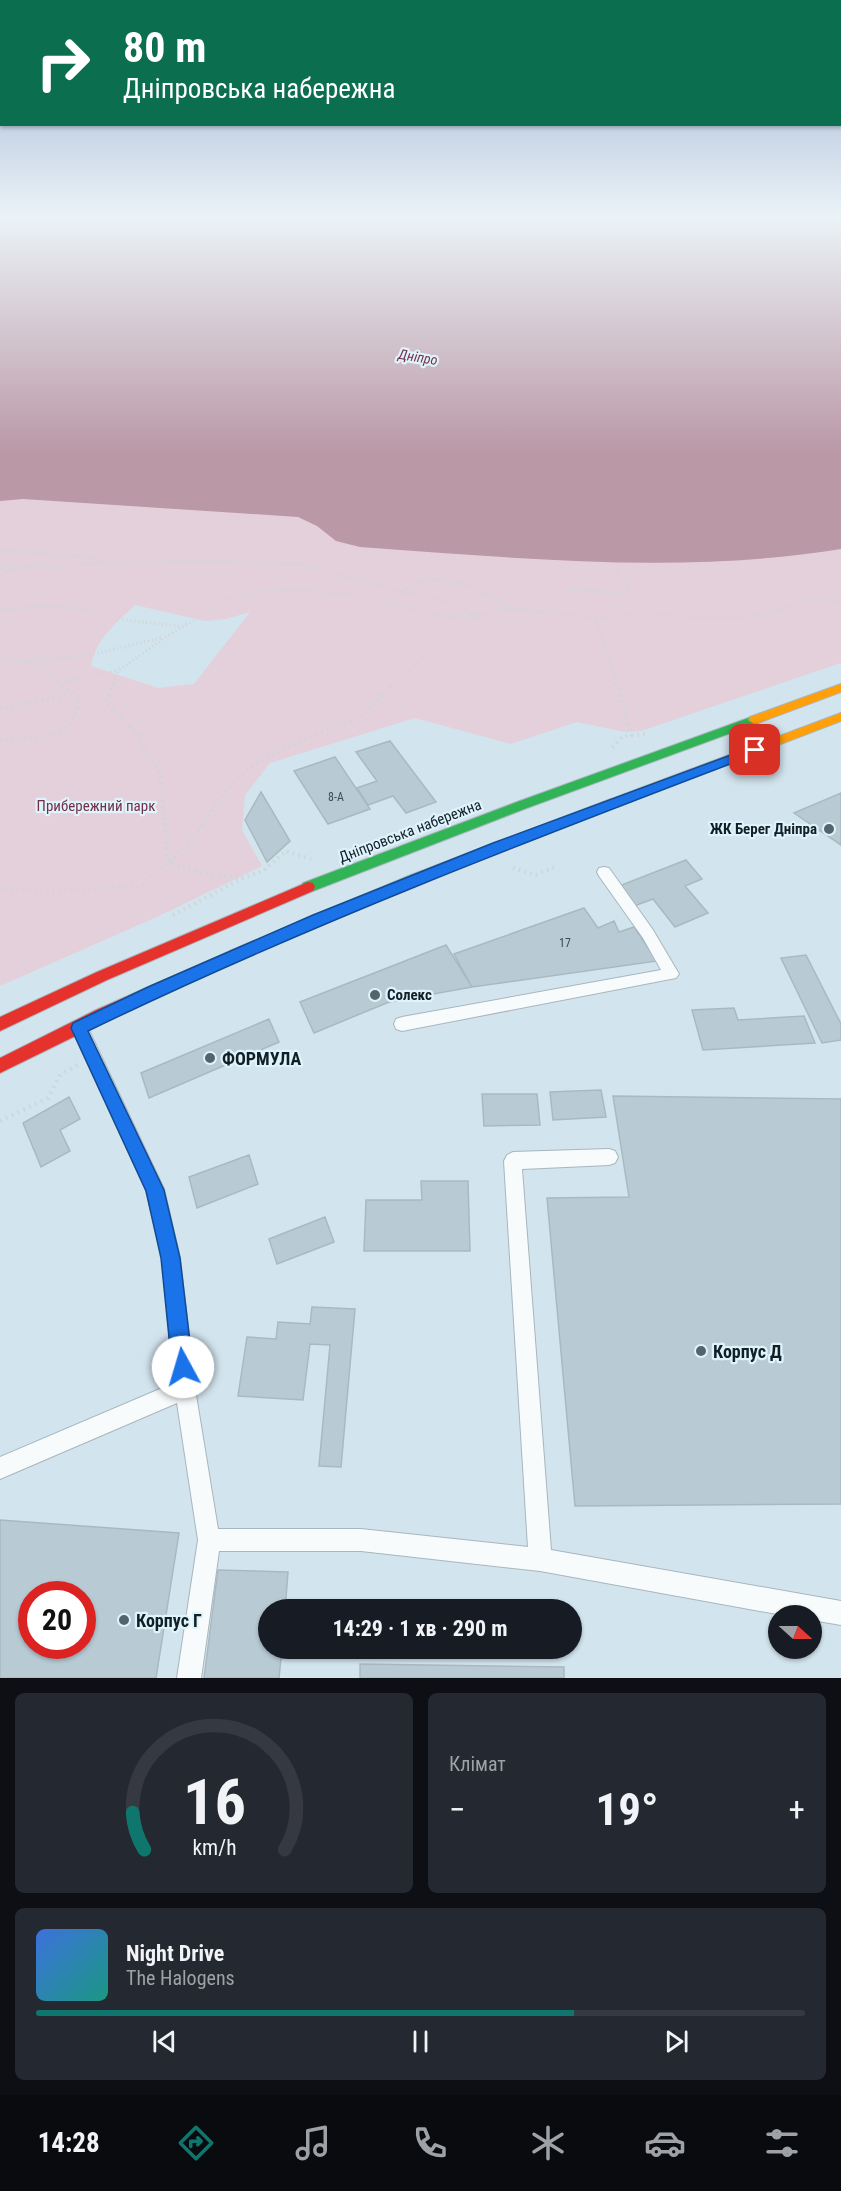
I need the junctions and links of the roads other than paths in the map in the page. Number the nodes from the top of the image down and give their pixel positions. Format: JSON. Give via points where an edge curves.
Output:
{"nodes":[{"id":1,"x":840,"y":690,"type":"edge"},
{"id":2,"x":841,"y":717,"type":"edge"},
{"id":3,"x":604,"y":872,"type":"dead end"},
{"id":4,"x":0,"y":1024,"type":"edge"},
{"id":5,"x":402,"y":1024,"type":"dead end"},
{"id":6,"x":79,"y":1028,"type":"junction"},
{"id":7,"x":0,"y":1066,"type":"edge"},
{"id":8,"x":609,"y":1157,"type":"dead end"},
{"id":9,"x":185,"y":1389,"type":"junction"},
{"id":10,"x":0,"y":1468,"type":"edge"},
{"id":11,"x":209,"y":1540,"type":"junction"},
{"id":12,"x":540,"y":1560,"type":"junction"},
{"id":13,"x":841,"y":1613,"type":"edge"},
{"id":14,"x":189,"y":1678,"type":"edge"}],
"edges":[{"from":1,"to":4,"type":"main road","name":"Дніпровська набережна","via":[[368,864],[152,954]]},
{"from":2,"to":6,"type":"main road","via":[[413,880],[251,948]]},
{"from":3,"to":5,"type":"lane","via":[[671,974]]},
{"from":6,"to":7,"type":"main road"},
{"from":6,"to":9,"type":"lane","via":[[155,1190],[171,1258]]},
{"from":8,"to":12,"type":"lane","via":[[513,1161]]},
{"from":9,"to":10,"type":"lane"},
{"from":9,"to":11,"type":"lane"},
{"from":11,"to":12,"type":"lane","via":[[361,1540]]},
{"from":11,"to":14,"type":"lane"},
{"from":12,"to":13,"type":"lane"}]}
